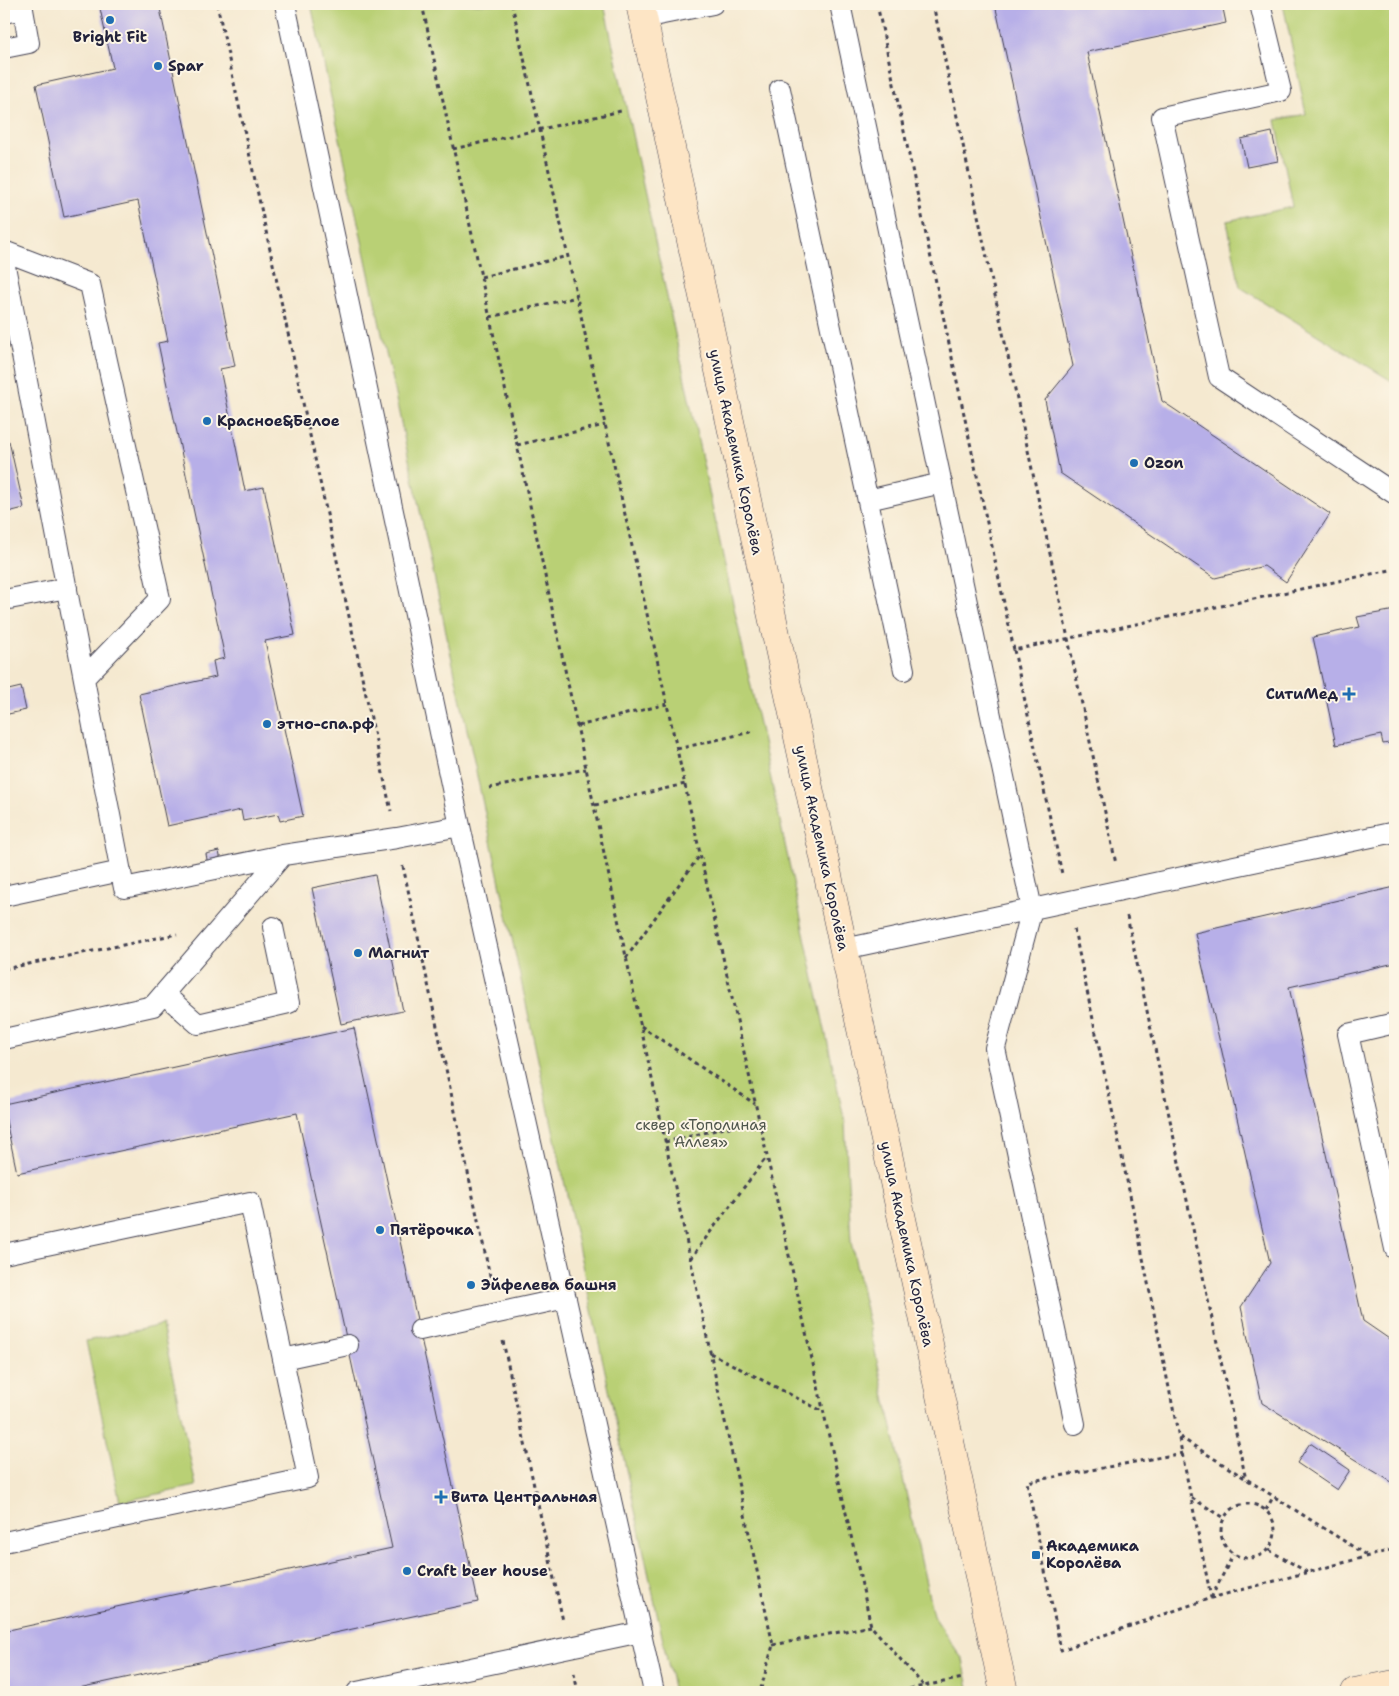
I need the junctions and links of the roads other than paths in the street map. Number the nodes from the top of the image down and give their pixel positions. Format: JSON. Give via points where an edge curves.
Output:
{"nodes":[{"id":1,"x":285,"y":4,"type":"edge"},
{"id":2,"x":713,"y":4,"type":"edge"},
{"id":3,"x":840,"y":4,"type":"edge"},
{"id":4,"x":1260,"y":4,"type":"edge"},
{"id":5,"x":16,"y":8,"type":"edge"},
{"id":6,"x":642,"y":11,"type":"edge"},
{"id":7,"x":4,"y":48,"type":"edge"},
{"id":8,"x":780,"y":90,"type":"dead end"},
{"id":9,"x":4,"y":251,"type":"edge"},
{"id":10,"x":4,"y":261,"type":"edge"},
{"id":11,"x":9,"y":319,"type":"edge"},
{"id":12,"x":942,"y":483,"type":"junction"},
{"id":13,"x":1395,"y":494,"type":"edge"},
{"id":14,"x":868,"y":500,"type":"junction"},
{"id":15,"x":67,"y":588,"type":"junction"},
{"id":16,"x":4,"y":600,"type":"edge"},
{"id":17,"x":904,"y":670,"type":"dead end"},
{"id":18,"x":84,"y":678,"type":"junction"},
{"id":19,"x":460,"y":826,"type":"junction"},
{"id":20,"x":1395,"y":832,"type":"edge"},
{"id":21,"x":283,"y":855,"type":"junction"},
{"id":22,"x":121,"y":871,"type":"junction"},
{"id":23,"x":4,"y":896,"type":"edge"},
{"id":24,"x":1032,"y":909,"type":"junction"},
{"id":25,"x":273,"y":927,"type":"dead end"},
{"id":26,"x":844,"y":950,"type":"junction"},
{"id":27,"x":164,"y":994,"type":"junction"},
{"id":28,"x":1395,"y":1023,"type":"edge"},
{"id":29,"x":4,"y":1039,"type":"edge"},
{"id":30,"x":1395,"y":1249,"type":"edge"},
{"id":31,"x":4,"y":1254,"type":"edge"},
{"id":32,"x":566,"y":1298,"type":"junction"},
{"id":33,"x":420,"y":1330,"type":"dead end"},
{"id":34,"x":348,"y":1345,"type":"dead end"},
{"id":35,"x":282,"y":1359,"type":"junction"},
{"id":36,"x":1075,"y":1424,"type":"dead end"},
{"id":37,"x":4,"y":1542,"type":"edge"},
{"id":38,"x":641,"y":1632,"type":"junction"},
{"id":39,"x":1395,"y":1684,"type":"edge"},
{"id":40,"x":357,"y":1692,"type":"edge"},
{"id":41,"x":654,"y":1692,"type":"edge"},
{"id":42,"x":1004,"y":1692,"type":"edge"},
{"id":43,"x":1355,"y":1692,"type":"edge"}],
"edges":[{"from":1,"to":19,"type":"lane"},
{"from":2,"to":6,"type":"lane"},
{"from":3,"to":12,"type":"lane"},
{"from":4,"to":13,"type":"lane","via":[[1281,91],[1162,117],[1219,377]]},
{"from":5,"to":7,"type":"lane","via":[[29,43]]},
{"from":6,"to":26,"type":"street","name":"улица Академика Королёва"},
{"from":8,"to":14,"type":"lane"},
{"from":9,"to":18,"type":"lane","via":[[90,284],[160,599]]},
{"from":10,"to":11,"type":"lane"},
{"from":11,"to":15,"type":"lane"},
{"from":12,"to":14,"type":"lane"},
{"from":12,"to":24,"type":"lane"},
{"from":14,"to":17,"type":"lane"},
{"from":15,"to":16,"type":"lane"},
{"from":15,"to":18,"type":"lane"},
{"from":18,"to":22,"type":"lane"},
{"from":19,"to":21,"type":"lane"},
{"from":19,"to":32,"type":"lane"},
{"from":20,"to":24,"type":"lane"},
{"from":21,"to":22,"type":"lane","via":[[124,888]]},
{"from":21,"to":27,"type":"lane"},
{"from":22,"to":23,"type":"lane"},
{"from":24,"to":26,"type":"lane"},
{"from":24,"to":36,"type":"lane","via":[[995,1048]]},
{"from":25,"to":27,"type":"lane","via":[[289,1003],[198,1024]]},
{"from":26,"to":42,"type":"street","name":"улица Академика Королёва"},
{"from":27,"to":29,"type":"lane","via":[[153,1006]]},
{"from":28,"to":30,"type":"lane","via":[[1348,1034]]},
{"from":31,"to":35,"type":"lane","via":[[250,1202]]},
{"from":32,"to":33,"type":"lane"},
{"from":32,"to":38,"type":"lane"},
{"from":34,"to":35,"type":"lane"},
{"from":35,"to":37,"type":"lane","via":[[308,1478]]},
{"from":38,"to":40,"type":"lane"},
{"from":38,"to":41,"type":"lane"},
{"from":39,"to":43,"type":"street"}]}
